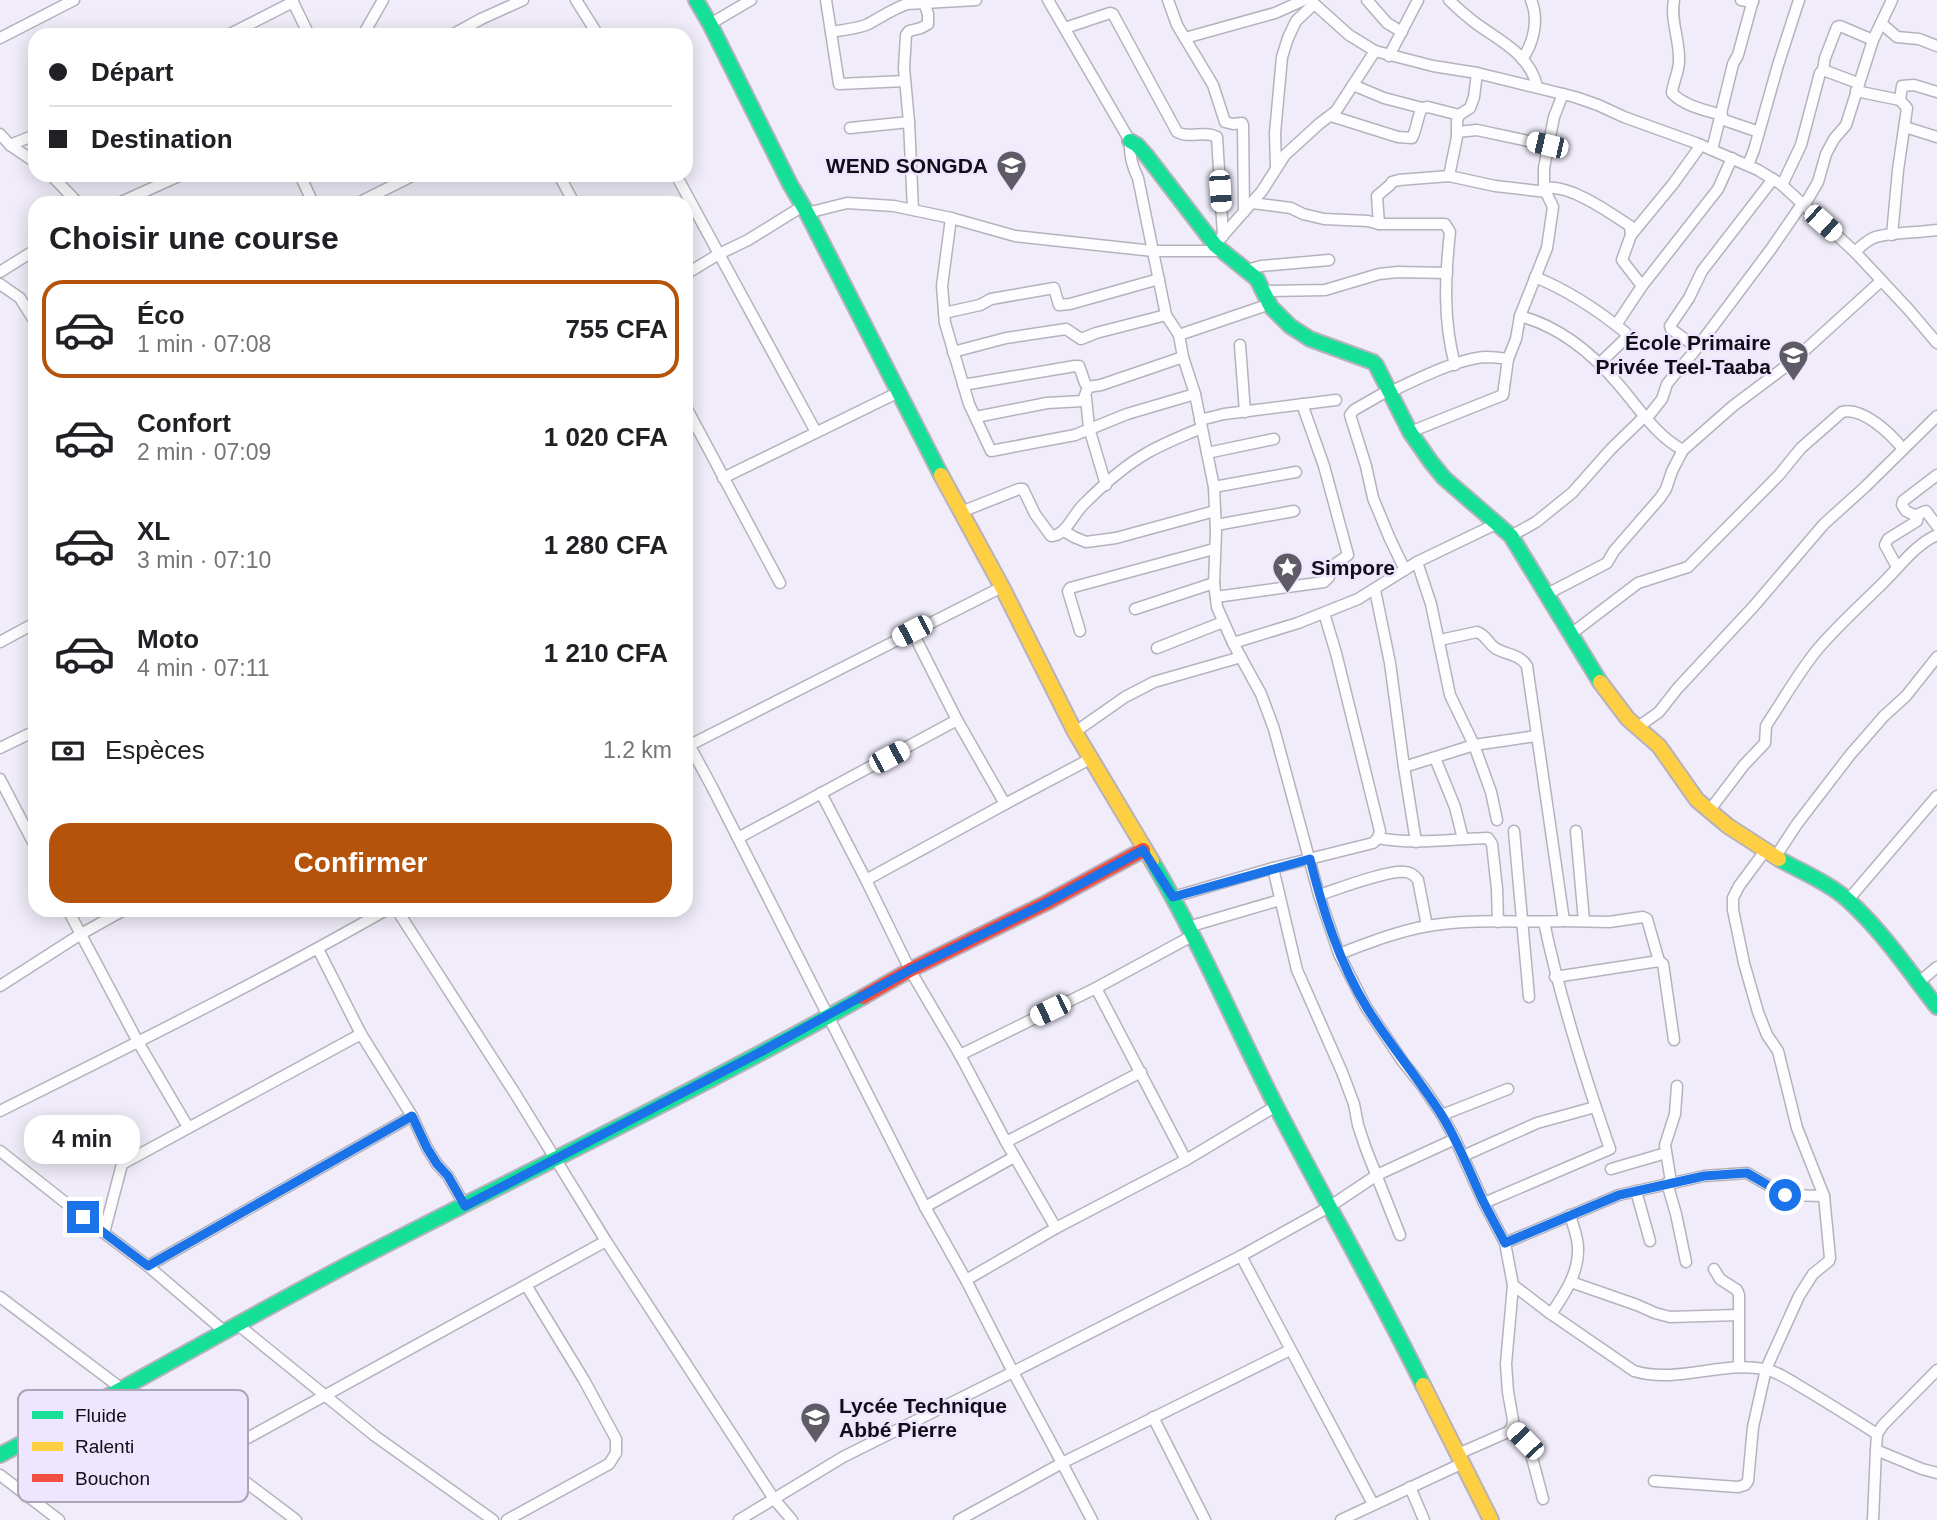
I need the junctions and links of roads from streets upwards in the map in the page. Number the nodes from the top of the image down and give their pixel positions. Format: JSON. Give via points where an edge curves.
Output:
{"nodes":[{"id":1,"x":74,"y":0,"type":"edge"},
{"id":2,"x":383,"y":0,"type":"edge"},
{"id":3,"x":523,"y":0,"type":"edge"},
{"id":4,"x":576,"y":0,"type":"edge"},
{"id":5,"x":696,"y":0,"type":"edge"},
{"id":6,"x":751,"y":0,"type":"edge"},
{"id":7,"x":826,"y":0,"type":"edge"},
{"id":8,"x":976,"y":0,"type":"edge"},
{"id":9,"x":1048,"y":0,"type":"edge"},
{"id":10,"x":1168,"y":0,"type":"edge"},
{"id":11,"x":1367,"y":0,"type":"edge"},
{"id":12,"x":1418,"y":0,"type":"edge"},
{"id":13,"x":1449,"y":0,"type":"edge"},
{"id":14,"x":1531,"y":0,"type":"edge"},
{"id":15,"x":1674,"y":0,"type":"edge"},
{"id":16,"x":1741,"y":0,"type":"edge"},
{"id":17,"x":1799,"y":0,"type":"edge"},
{"id":18,"x":1892,"y":0,"type":"edge"},
{"id":19,"x":292,"y":1,"type":"edge"},
{"id":20,"x":1310,"y":1,"type":"edge"},
{"id":21,"x":1753,"y":1,"type":"edge"},
{"id":22,"x":924,"y":3,"type":"junction"},
{"id":23,"x":710,"y":23,"type":"junction"},
{"id":24,"x":1881,"y":23,"type":"junction"},
{"id":25,"x":241,"y":28,"type":"edge"},
{"id":26,"x":306,"y":28,"type":"edge"},
{"id":27,"x":367,"y":28,"type":"edge"},
{"id":28,"x":465,"y":28,"type":"edge"},
{"id":29,"x":594,"y":28,"type":"edge"},
{"id":30,"x":1065,"y":28,"type":"junction"},
{"id":31,"x":831,"y":32,"type":"junction"},
{"id":32,"x":1402,"y":32,"type":"junction"},
{"id":33,"x":0,"y":38,"type":"edge"},
{"id":34,"x":1185,"y":38,"type":"junction"},
{"id":35,"x":1873,"y":40,"type":"junction"},
{"id":36,"x":1937,"y":46,"type":"edge"},
{"id":37,"x":1375,"y":51,"type":"junction"},
{"id":38,"x":1390,"y":56,"type":"junction"},
{"id":39,"x":1522,"y":59,"type":"junction"},
{"id":40,"x":1823,"y":70,"type":"junction"},
{"id":41,"x":1477,"y":73,"type":"junction"},
{"id":42,"x":905,"y":81,"type":"junction"},
{"id":43,"x":1353,"y":85,"type":"junction"},
{"id":44,"x":1537,"y":86,"type":"junction"},
{"id":45,"x":1857,"y":87,"type":"junction"},
{"id":46,"x":1937,"y":92,"type":"edge"},
{"id":47,"x":1563,"y":94,"type":"junction"},
{"id":48,"x":1900,"y":100,"type":"junction"},
{"id":49,"x":1422,"y":108,"type":"junction"},
{"id":50,"x":1459,"y":115,"type":"junction"},
{"id":51,"x":1331,"y":116,"type":"junction"},
{"id":52,"x":1721,"y":117,"type":"junction"},
{"id":53,"x":909,"y":122,"type":"junction"},
{"id":54,"x":1905,"y":127,"type":"junction"},
{"id":55,"x":850,"y":128,"type":"dead end"},
{"id":56,"x":1457,"y":132,"type":"junction"},
{"id":57,"x":1759,"y":132,"type":"junction"},
{"id":58,"x":0,"y":134,"type":"edge"},
{"id":59,"x":1937,"y":136,"type":"edge"},
{"id":60,"x":28,"y":138,"type":"edge"},
{"id":61,"x":1130,"y":141,"type":"junction"},
{"id":62,"x":10,"y":145,"type":"junction"},
{"id":63,"x":1547,"y":145,"type":"junction"},
{"id":64,"x":1701,"y":145,"type":"junction"},
{"id":65,"x":1712,"y":150,"type":"junction"},
{"id":66,"x":28,"y":157,"type":"edge"},
{"id":67,"x":1732,"y":158,"type":"junction"},
{"id":68,"x":1748,"y":165,"type":"junction"},
{"id":69,"x":1276,"y":167,"type":"junction"},
{"id":70,"x":1449,"y":176,"type":"junction"},
{"id":71,"x":58,"y":182,"type":"edge"},
{"id":72,"x":165,"y":182,"type":"edge"},
{"id":73,"x":400,"y":182,"type":"edge"},
{"id":74,"x":1777,"y":182,"type":"junction"},
{"id":75,"x":1546,"y":190,"type":"junction"},
{"id":76,"x":71,"y":196,"type":"edge"},
{"id":77,"x":134,"y":196,"type":"edge"},
{"id":78,"x":372,"y":196,"type":"edge"},
{"id":79,"x":1252,"y":203,"type":"junction"},
{"id":80,"x":1803,"y":205,"type":"junction"},
{"id":81,"x":693,"y":206,"type":"edge"},
{"id":82,"x":805,"y":210,"type":"junction"},
{"id":83,"x":913,"y":210,"type":"junction"},
{"id":84,"x":1244,"y":212,"type":"junction"},
{"id":85,"x":951,"y":218,"type":"junction"},
{"id":86,"x":1379,"y":224,"type":"junction"},
{"id":87,"x":1937,"y":230,"type":"edge"},
{"id":88,"x":1892,"y":234,"type":"junction"},
{"id":89,"x":1631,"y":235,"type":"junction"},
{"id":90,"x":1221,"y":244,"type":"junction"},
{"id":91,"x":1153,"y":251,"type":"junction"},
{"id":92,"x":1855,"y":252,"type":"junction"},
{"id":93,"x":28,"y":254,"type":"edge"},
{"id":94,"x":719,"y":254,"type":"junction"},
{"id":95,"x":1329,"y":260,"type":"dead end"},
{"id":96,"x":693,"y":270,"type":"edge"},
{"id":97,"x":1247,"y":270,"type":"junction"},
{"id":98,"x":0,"y":272,"type":"edge"},
{"id":99,"x":1447,"y":274,"type":"junction"},
{"id":100,"x":1535,"y":277,"type":"junction"},
{"id":101,"x":1159,"y":279,"type":"junction"},
{"id":102,"x":1881,"y":281,"type":"junction"},
{"id":103,"x":0,"y":284,"type":"edge"},
{"id":104,"x":1642,"y":286,"type":"junction"},
{"id":105,"x":1266,"y":298,"type":"junction"},
{"id":106,"x":28,"y":311,"type":"edge"},
{"id":107,"x":944,"y":313,"type":"junction"},
{"id":108,"x":1167,"y":315,"type":"junction"},
{"id":109,"x":1520,"y":316,"type":"junction"},
{"id":110,"x":1616,"y":325,"type":"junction"},
{"id":111,"x":1179,"y":335,"type":"junction"},
{"id":112,"x":1937,"y":343,"type":"edge"},
{"id":113,"x":1240,"y":345,"type":"dead end"},
{"id":114,"x":1696,"y":347,"type":"junction"},
{"id":115,"x":953,"y":352,"type":"junction"},
{"id":116,"x":1183,"y":357,"type":"junction"},
{"id":117,"x":1508,"y":359,"type":"junction"},
{"id":118,"x":1600,"y":363,"type":"junction"},
{"id":119,"x":1455,"y":365,"type":"junction"},
{"id":120,"x":963,"y":385,"type":"junction"},
{"id":121,"x":1088,"y":387,"type":"junction"},
{"id":122,"x":1389,"y":391,"type":"junction"},
{"id":123,"x":899,"y":392,"type":"junction"},
{"id":124,"x":1195,"y":394,"type":"junction"},
{"id":125,"x":1086,"y":398,"type":"junction"},
{"id":126,"x":1336,"y":400,"type":"dead end"},
{"id":127,"x":1302,"y":404,"type":"junction"},
{"id":128,"x":1245,"y":412,"type":"junction"},
{"id":129,"x":1937,"y":416,"type":"edge"},
{"id":130,"x":976,"y":417,"type":"junction"},
{"id":131,"x":1646,"y":417,"type":"junction"},
{"id":132,"x":693,"y":420,"type":"edge"},
{"id":133,"x":1200,"y":424,"type":"junction"},
{"id":134,"x":1089,"y":428,"type":"junction"},
{"id":135,"x":816,"y":432,"type":"junction"},
{"id":136,"x":1410,"y":432,"type":"junction"},
{"id":137,"x":1274,"y":439,"type":"dead end"},
{"id":138,"x":1903,"y":449,"type":"junction"},
{"id":139,"x":1683,"y":450,"type":"junction"},
{"id":140,"x":1207,"y":453,"type":"junction"},
{"id":141,"x":1296,"y":472,"type":"dead end"},
{"id":142,"x":1937,"y":475,"type":"edge"},
{"id":143,"x":723,"y":478,"type":"junction"},
{"id":144,"x":1106,"y":485,"type":"junction"},
{"id":145,"x":1214,"y":487,"type":"junction"},
{"id":146,"x":1215,"y":511,"type":"junction"},
{"id":147,"x":1294,"y":511,"type":"dead end"},
{"id":148,"x":961,"y":512,"type":"junction"},
{"id":149,"x":1916,"y":515,"type":"junction"},
{"id":150,"x":1498,"y":523,"type":"junction"},
{"id":151,"x":1216,"y":525,"type":"junction"},
{"id":152,"x":1937,"y":526,"type":"edge"},
{"id":153,"x":1064,"y":531,"type":"junction"},
{"id":154,"x":1937,"y":534,"type":"edge"},
{"id":155,"x":1511,"y":536,"type":"junction"},
{"id":156,"x":1214,"y":549,"type":"junction"},
{"id":157,"x":1417,"y":562,"type":"junction"},
{"id":158,"x":1897,"y":567,"type":"junction"},
{"id":159,"x":1405,"y":570,"type":"junction"},
{"id":160,"x":780,"y":583,"type":"dead end"},
{"id":161,"x":1214,"y":583,"type":"junction"},
{"id":162,"x":1002,"y":587,"type":"junction"},
{"id":163,"x":1376,"y":590,"type":"junction"},
{"id":164,"x":1547,"y":594,"type":"junction"},
{"id":165,"x":1216,"y":597,"type":"junction"},
{"id":166,"x":1135,"y":609,"type":"dead end"},
{"id":167,"x":1324,"y":613,"type":"junction"},
{"id":168,"x":1223,"y":622,"type":"junction"},
{"id":169,"x":28,"y":627,"type":"edge"},
{"id":170,"x":912,"y":631,"type":"junction"},
{"id":171,"x":1080,"y":631,"type":"dead end"},
{"id":172,"x":1571,"y":634,"type":"junction"},
{"id":173,"x":1440,"y":640,"type":"junction"},
{"id":174,"x":0,"y":642,"type":"edge"},
{"id":175,"x":1233,"y":643,"type":"junction"},
{"id":176,"x":1157,"y":648,"type":"dead end"},
{"id":177,"x":1241,"y":657,"type":"junction"},
{"id":178,"x":1937,"y":657,"type":"edge"},
{"id":179,"x":957,"y":720,"type":"junction"},
{"id":180,"x":1638,"y":727,"type":"junction"},
{"id":181,"x":1075,"y":732,"type":"junction"},
{"id":182,"x":28,"y":734,"type":"edge"},
{"id":183,"x":1536,"y":736,"type":"junction"},
{"id":184,"x":693,"y":741,"type":"edge"},
{"id":185,"x":1474,"y":745,"type":"junction"},
{"id":186,"x":0,"y":748,"type":"edge"},
{"id":187,"x":693,"y":755,"type":"edge"},
{"id":188,"x":1435,"y":758,"type":"junction"},
{"id":189,"x":1090,"y":760,"type":"junction"},
{"id":190,"x":1404,"y":767,"type":"junction"},
{"id":191,"x":0,"y":779,"type":"edge"},
{"id":192,"x":821,"y":793,"type":"junction"},
{"id":193,"x":1937,"y":796,"type":"edge"},
{"id":194,"x":1005,"y":804,"type":"junction"},
{"id":195,"x":1709,"y":811,"type":"junction"},
{"id":196,"x":1497,"y":820,"type":"dead end"},
{"id":197,"x":1514,"y":831,"type":"dead end"},
{"id":198,"x":1576,"y":831,"type":"dead end"},
{"id":199,"x":28,"y":833,"type":"edge"},
{"id":200,"x":738,"y":838,"type":"junction"},
{"id":201,"x":1378,"y":838,"type":"junction"},
{"id":202,"x":1463,"y":839,"type":"junction"},
{"id":203,"x":1416,"y":842,"type":"junction"},
{"id":204,"x":1143,"y":850,"type":"junction"},
{"id":205,"x":1770,"y":854,"type":"junction"},
{"id":206,"x":1310,"y":859,"type":"junction"},
{"id":207,"x":1273,"y":868,"type":"junction"},
{"id":208,"x":866,"y":880,"type":"junction"},
{"id":209,"x":1319,"y":895,"type":"junction"},
{"id":210,"x":1173,"y":897,"type":"junction"},
{"id":211,"x":1280,"y":900,"type":"junction"},
{"id":212,"x":1849,"y":900,"type":"junction"},
{"id":213,"x":72,"y":917,"type":"edge"},
{"id":214,"x":111,"y":917,"type":"edge"},
{"id":215,"x":374,"y":917,"type":"edge"},
{"id":216,"x":401,"y":917,"type":"edge"},
{"id":217,"x":1564,"y":921,"type":"junction"},
{"id":218,"x":1584,"y":921,"type":"junction"},
{"id":219,"x":1498,"y":922,"type":"junction"},
{"id":220,"x":1521,"y":922,"type":"junction"},
{"id":221,"x":1544,"y":922,"type":"junction"},
{"id":222,"x":1427,"y":926,"type":"junction"},
{"id":223,"x":1190,"y":932,"type":"junction"},
{"id":224,"x":81,"y":934,"type":"junction"},
{"id":225,"x":318,"y":949,"type":"junction"},
{"id":226,"x":1339,"y":954,"type":"junction"},
{"id":227,"x":1658,"y":961,"type":"junction"},
{"id":228,"x":1937,"y":967,"type":"edge"},
{"id":229,"x":910,"y":970,"type":"junction"},
{"id":230,"x":1555,"y":977,"type":"junction"},
{"id":231,"x":1919,"y":982,"type":"junction"},
{"id":232,"x":0,"y":986,"type":"edge"},
{"id":233,"x":1096,"y":988,"type":"junction"},
{"id":234,"x":1529,"y":997,"type":"dead end"},
{"id":235,"x":1937,"y":1007,"type":"edge"},
{"id":236,"x":827,"y":1017,"type":"junction"},
{"id":237,"x":361,"y":1034,"type":"junction"},
{"id":238,"x":1674,"y":1040,"type":"dead end"},
{"id":239,"x":138,"y":1042,"type":"junction"},
{"id":240,"x":960,"y":1055,"type":"junction"},
{"id":241,"x":1141,"y":1072,"type":"junction"},
{"id":242,"x":1677,"y":1086,"type":"dead end"},
{"id":243,"x":1508,"y":1088,"type":"dead end"},
{"id":244,"x":1276,"y":1106,"type":"junction"},
{"id":245,"x":1595,"y":1107,"type":"junction"},
{"id":246,"x":0,"y":1111,"type":"edge"},
{"id":247,"x":1442,"y":1115,"type":"junction"},
{"id":248,"x":412,"y":1116,"type":"junction"},
{"id":249,"x":188,"y":1127,"type":"junction"},
{"id":250,"x":1455,"y":1139,"type":"junction"},
{"id":251,"x":1006,"y":1142,"type":"junction"},
{"id":252,"x":0,"y":1151,"type":"edge"},
{"id":253,"x":1666,"y":1153,"type":"junction"},
{"id":254,"x":1463,"y":1156,"type":"junction"},
{"id":255,"x":1014,"y":1157,"type":"junction"},
{"id":256,"x":556,"y":1160,"type":"junction"},
{"id":257,"x":1186,"y":1160,"type":"junction"},
{"id":258,"x":1611,"y":1169,"type":"dead end"},
{"id":259,"x":1377,"y":1175,"type":"junction"},
{"id":260,"x":1669,"y":1183,"type":"junction"},
{"id":261,"x":1636,"y":1191,"type":"junction"},
{"id":262,"x":1824,"y":1196,"type":"junction"},
{"id":263,"x":1484,"y":1203,"type":"junction"},
{"id":264,"x":465,"y":1206,"type":"junction"},
{"id":265,"x":925,"y":1207,"type":"junction"},
{"id":266,"x":1329,"y":1207,"type":"junction"},
{"id":267,"x":1570,"y":1215,"type":"junction"},
{"id":268,"x":1056,"y":1228,"type":"junction"},
{"id":269,"x":104,"y":1233,"type":"junction"},
{"id":270,"x":1400,"y":1235,"type":"dead end"},
{"id":271,"x":606,"y":1241,"type":"junction"},
{"id":272,"x":1650,"y":1241,"type":"dead end"},
{"id":273,"x":1505,"y":1243,"type":"junction"},
{"id":274,"x":1241,"y":1256,"type":"junction"},
{"id":275,"x":1686,"y":1262,"type":"dead end"},
{"id":276,"x":148,"y":1266,"type":"junction"},
{"id":277,"x":1714,"y":1269,"type":"dead end"},
{"id":278,"x":966,"y":1280,"type":"junction"},
{"id":279,"x":1571,"y":1282,"type":"junction"},
{"id":280,"x":526,"y":1285,"type":"junction"},
{"id":281,"x":1513,"y":1285,"type":"junction"},
{"id":282,"x":0,"y":1297,"type":"edge"},
{"id":283,"x":1551,"y":1314,"type":"junction"},
{"id":284,"x":1738,"y":1315,"type":"junction"},
{"id":285,"x":231,"y":1328,"type":"junction"},
{"id":286,"x":1290,"y":1350,"type":"junction"},
{"id":287,"x":1739,"y":1367,"type":"junction"},
{"id":288,"x":1766,"y":1369,"type":"junction"},
{"id":289,"x":1937,"y":1370,"type":"edge"},
{"id":290,"x":1013,"y":1372,"type":"junction"},
{"id":291,"x":122,"y":1390,"type":"joint"},
{"id":292,"x":326,"y":1396,"type":"junction"},
{"id":293,"x":1153,"y":1417,"type":"junction"},
{"id":294,"x":1512,"y":1427,"type":"junction"},
{"id":295,"x":1877,"y":1434,"type":"junction"},
{"id":296,"x":248,"y":1438,"type":"edge"},
{"id":297,"x":18,"y":1445,"type":"edge"},
{"id":298,"x":1876,"y":1450,"type":"junction"},
{"id":299,"x":0,"y":1455,"type":"edge"},
{"id":300,"x":1461,"y":1458,"type":"junction"},
{"id":301,"x":1062,"y":1463,"type":"junction"},
{"id":302,"x":1937,"y":1473,"type":"edge"},
{"id":303,"x":0,"y":1475,"type":"edge"},
{"id":304,"x":1654,"y":1481,"type":"dead end"},
{"id":305,"x":248,"y":1483,"type":"edge"},
{"id":306,"x":1410,"y":1487,"type":"junction"},
{"id":307,"x":18,"y":1489,"type":"edge"},
{"id":308,"x":774,"y":1499,"type":"junction"},
{"id":309,"x":1542,"y":1499,"type":"dead end"},
{"id":310,"x":35,"y":1502,"type":"edge"},
{"id":311,"x":1373,"y":1504,"type":"junction"},
{"id":312,"x":966,"y":1518,"type":"edge"},
{"id":313,"x":59,"y":1520,"type":"edge"},
{"id":314,"x":296,"y":1520,"type":"edge"},
{"id":315,"x":493,"y":1520,"type":"edge"},
{"id":316,"x":507,"y":1520,"type":"edge"},
{"id":317,"x":739,"y":1520,"type":"edge"},
{"id":318,"x":792,"y":1520,"type":"edge"},
{"id":319,"x":1092,"y":1520,"type":"edge"},
{"id":320,"x":1205,"y":1520,"type":"edge"},
{"id":321,"x":1341,"y":1520,"type":"edge"},
{"id":322,"x":1424,"y":1520,"type":"edge"},
{"id":323,"x":1491,"y":1520,"type":"edge"},
{"id":324,"x":1873,"y":1520,"type":"edge"}],
"edges":[{"from":1,"to":33,"type":"street"},
{"from":2,"to":27,"type":"street"},
{"from":3,"to":28,"type":"street"},
{"from":4,"to":29,"type":"street"},
{"from":5,"to":23,"type":"street"},
{"from":6,"to":23,"type":"street"},
{"from":7,"to":31,"type":"street"},
{"from":8,"to":22,"type":"street"},
{"from":9,"to":30,"type":"street"},
{"from":10,"to":34,"type":"street"},
{"from":11,"to":32,"type":"street"},
{"from":12,"to":32,"type":"street"},
{"from":13,"to":39,"type":"street"},
{"from":14,"to":39,"type":"street","via":[[1532,41]]},
{"from":15,"to":52,"type":"street","via":[[1679,60],[1672,93]]},
{"from":16,"to":21,"type":"street"},
{"from":17,"to":57,"type":"street"},
{"from":18,"to":24,"type":"street"},
{"from":19,"to":25,"type":"street"},
{"from":19,"to":26,"type":"street"},
{"from":20,"to":34,"type":"street"},
{"from":20,"to":37,"type":"street"},
{"from":20,"to":69,"type":"street","via":[[1296,21],[1282,57]]},
{"from":21,"to":52,"type":"street"},
{"from":22,"to":31,"type":"street","via":[[897,7],[862,26]]},
{"from":22,"to":42,"type":"street","via":[[928,24],[906,34]]},
{"from":23,"to":82,"type":"street"},
{"from":24,"to":35,"type":"street"},
{"from":24,"to":36,"type":"street","via":[[1898,37]]},
{"from":30,"to":61,"type":"street"},
{"from":30,"to":90,"type":"street","via":[[1112,14],[1177,132],[1217,137]]},
{"from":31,"to":42,"type":"street","via":[[839,84]]},
{"from":32,"to":38,"type":"street"},
{"from":34,"to":84,"type":"street","via":[[1213,85],[1225,122],[1243,125]]},
{"from":35,"to":40,"type":"street","via":[[1837,27]]},
{"from":35,"to":45,"type":"street"},
{"from":37,"to":38,"type":"street"},
{"from":37,"to":43,"type":"street"},
{"from":38,"to":41,"type":"street"},
{"from":39,"to":44,"type":"street"},
{"from":40,"to":45,"type":"street"},
{"from":40,"to":74,"type":"street","via":[[1801,145]]},
{"from":41,"to":44,"type":"street"},
{"from":41,"to":50,"type":"street","via":[[1470,108]]},
{"from":42,"to":53,"type":"street"},
{"from":43,"to":49,"type":"street"},
{"from":43,"to":51,"type":"street"},
{"from":44,"to":47,"type":"street"},
{"from":45,"to":48,"type":"street"},
{"from":45,"to":80,"type":"street","via":[[1846,125],[1834,139],[1818,182]]},
{"from":46,"to":48,"type":"street","via":[[1902,86]]},
{"from":47,"to":63,"type":"street"},
{"from":47,"to":64,"type":"street"},
{"from":48,"to":54,"type":"street","via":[[1907,108]]},
{"from":49,"to":50,"type":"street"},
{"from":49,"to":51,"type":"street","via":[[1412,138]]},
{"from":50,"to":56,"type":"street"},
{"from":51,"to":69,"type":"street"},
{"from":52,"to":57,"type":"street"},
{"from":52,"to":65,"type":"street"},
{"from":53,"to":55,"type":"street"},
{"from":53,"to":83,"type":"street"},
{"from":54,"to":59,"type":"street"},
{"from":54,"to":88,"type":"street"},
{"from":56,"to":63,"type":"street","via":[[1476,130]]},
{"from":56,"to":70,"type":"street"},
{"from":57,"to":68,"type":"street"},
{"from":58,"to":62,"type":"street"},
{"from":60,"to":62,"type":"street"},
{"from":61,"to":90,"type":"street"},
{"from":61,"to":91,"type":"street"},
{"from":62,"to":66,"type":"street"},
{"from":63,"to":75,"type":"street"},
{"from":64,"to":65,"type":"street"},
{"from":64,"to":89,"type":"street"},
{"from":65,"to":67,"type":"street"},
{"from":67,"to":68,"type":"street"},
{"from":67,"to":104,"type":"street","via":[[1718,189]]},
{"from":68,"to":74,"type":"street"},
{"from":69,"to":79,"type":"street"},
{"from":70,"to":75,"type":"street"},
{"from":70,"to":86,"type":"street","via":[[1392,182],[1377,196]]},
{"from":71,"to":76,"type":"street"},
{"from":72,"to":77,"type":"street"},
{"from":73,"to":78,"type":"street"},
{"from":74,"to":80,"type":"street"},
{"from":74,"to":114,"type":"street","via":[[1702,271],[1670,326]]},
{"from":75,"to":89,"type":"street","via":[[1563,188],[1602,207],[1630,226]]},
{"from":75,"to":100,"type":"street","via":[[1553,207],[1547,248]]},
{"from":79,"to":84,"type":"street"},
{"from":79,"to":86,"type":"street","via":[[1291,208],[1324,219]]},
{"from":80,"to":92,"type":"street"},
{"from":80,"to":114,"type":"street"},
{"from":81,"to":94,"type":"street"},
{"from":82,"to":83,"type":"street","via":[[847,203]]},
{"from":82,"to":94,"type":"street"},
{"from":82,"to":123,"type":"street"},
{"from":83,"to":85,"type":"street"},
{"from":84,"to":90,"type":"street"},
{"from":85,"to":91,"type":"street","via":[[1015,236]]},
{"from":85,"to":107,"type":"street","via":[[942,286]]},
{"from":86,"to":99,"type":"street","via":[[1445,224],[1450,232]]},
{"from":87,"to":88,"type":"street"},
{"from":88,"to":92,"type":"street","via":[[1873,238]]},
{"from":89,"to":104,"type":"street","via":[[1622,260]]},
{"from":90,"to":91,"type":"street"},
{"from":90,"to":97,"type":"street"},
{"from":91,"to":101,"type":"street"},
{"from":92,"to":102,"type":"street"},
{"from":93,"to":98,"type":"street"},
{"from":94,"to":96,"type":"street"},
{"from":94,"to":135,"type":"street"},
{"from":95,"to":97,"type":"street"},
{"from":97,"to":105,"type":"street"},
{"from":99,"to":105,"type":"street","via":[[1379,274],[1325,290]]},
{"from":99,"to":119,"type":"street","via":[[1447,328]]},
{"from":100,"to":109,"type":"street"},
{"from":100,"to":110,"type":"street"},
{"from":101,"to":107,"type":"street","via":[[1070,304],[1059,304],[1054,288]]},
{"from":101,"to":108,"type":"street"},
{"from":102,"to":112,"type":"street"},
{"from":102,"to":139,"type":"street","via":[[1793,361],[1733,405]]},
{"from":103,"to":106,"type":"street","via":[[20,298]]},
{"from":104,"to":110,"type":"street"},
{"from":105,"to":111,"type":"street"},
{"from":105,"to":122,"type":"street","via":[[1290,326],[1310,339],[1373,362]]},
{"from":107,"to":115,"type":"street"},
{"from":108,"to":111,"type":"street"},
{"from":108,"to":115,"type":"street","via":[[1081,339],[1066,329]]},
{"from":109,"to":117,"type":"street"},
{"from":109,"to":118,"type":"street","via":[[1561,332]]},
{"from":110,"to":118,"type":"street","via":[[1626,338]]},
{"from":111,"to":116,"type":"street"},
{"from":113,"to":128,"type":"street"},
{"from":114,"to":131,"type":"street"},
{"from":115,"to":120,"type":"street"},
{"from":116,"to":121,"type":"street"},
{"from":116,"to":124,"type":"street"},
{"from":117,"to":119,"type":"street","via":[[1484,357]]},
{"from":117,"to":136,"type":"street","via":[[1503,395]]},
{"from":118,"to":131,"type":"street"},
{"from":119,"to":122,"type":"street"},
{"from":120,"to":121,"type":"street","via":[[1079,366]]},
{"from":120,"to":130,"type":"street"},
{"from":121,"to":125,"type":"street"},
{"from":122,"to":136,"type":"street"},
{"from":122,"to":159,"type":"street","via":[[1350,415],[1373,498]]},
{"from":123,"to":135,"type":"street"},
{"from":123,"to":148,"type":"street"},
{"from":124,"to":133,"type":"street"},
{"from":124,"to":134,"type":"street"},
{"from":125,"to":130,"type":"street"},
{"from":125,"to":134,"type":"street"},
{"from":126,"to":127,"type":"street"},
{"from":127,"to":128,"type":"street"},
{"from":127,"to":165,"type":"street","via":[[1348,555],[1331,567],[1324,582]]},
{"from":128,"to":133,"type":"street"},
{"from":129,"to":138,"type":"street"},
{"from":130,"to":134,"type":"street","via":[[992,452]]},
{"from":131,"to":139,"type":"street"},
{"from":131,"to":155,"type":"street","via":[[1573,493]]},
{"from":132,"to":143,"type":"street"},
{"from":133,"to":140,"type":"street"},
{"from":133,"to":144,"type":"street","via":[[1127,466]]},
{"from":134,"to":144,"type":"street"},
{"from":135,"to":143,"type":"street"},
{"from":136,"to":150,"type":"street","via":[[1444,478]]},
{"from":137,"to":140,"type":"street"},
{"from":138,"to":172,"type":"street","via":[[1859,412],[1842,412],[1801,448],[1695,562],[1638,583]]},
{"from":138,"to":180,"type":"street","via":[[1824,524],[1659,712]]},
{"from":139,"to":164,"type":"street","via":[[1660,498],[1607,563]]},
{"from":140,"to":145,"type":"street"},
{"from":141,"to":145,"type":"street"},
{"from":142,"to":149,"type":"street","via":[[1903,501],[1906,511]]},
{"from":143,"to":160,"type":"street"},
{"from":144,"to":153,"type":"street","via":[[1074,513]]},
{"from":145,"to":146,"type":"street"},
{"from":146,"to":151,"type":"street"},
{"from":146,"to":153,"type":"street","via":[[1086,542]]},
{"from":147,"to":151,"type":"street"},
{"from":148,"to":153,"type":"street","via":[[1023,489],[1051,536]]},
{"from":148,"to":162,"type":"street"},
{"from":149,"to":152,"type":"street","via":[[1926,511]]},
{"from":149,"to":158,"type":"street","via":[[1917,521],[1885,545]]},
{"from":150,"to":155,"type":"street"},
{"from":150,"to":157,"type":"street"},
{"from":151,"to":156,"type":"street"},
{"from":154,"to":158,"type":"street"},
{"from":155,"to":164,"type":"street"},
{"from":156,"to":161,"type":"street"},
{"from":156,"to":171,"type":"street","via":[[1070,587]]},
{"from":157,"to":159,"type":"street"},
{"from":157,"to":173,"type":"street"},
{"from":158,"to":195,"type":"street","via":[[1801,670],[1766,726],[1765,743]]},
{"from":159,"to":163,"type":"street"},
{"from":161,"to":165,"type":"street"},
{"from":161,"to":166,"type":"street"},
{"from":162,"to":170,"type":"street"},
{"from":162,"to":181,"type":"street"},
{"from":163,"to":167,"type":"street"},
{"from":163,"to":190,"type":"street"},
{"from":164,"to":172,"type":"street"},
{"from":165,"to":168,"type":"street"},
{"from":167,"to":175,"type":"street"},
{"from":167,"to":201,"type":"street","via":[[1380,831]]},
{"from":168,"to":175,"type":"street"},
{"from":168,"to":176,"type":"street"},
{"from":169,"to":174,"type":"street"},
{"from":170,"to":179,"type":"street"},
{"from":170,"to":184,"type":"street"},
{"from":172,"to":180,"type":"street","via":[[1612,700]]},
{"from":173,"to":183,"type":"street","via":[[1482,633],[1496,648],[1524,661]]},
{"from":173,"to":185,"type":"street","via":[[1450,695]]},
{"from":175,"to":177,"type":"street"},
{"from":177,"to":181,"type":"street","via":[[1154,682]]},
{"from":177,"to":206,"type":"street","via":[[1274,729]]},
{"from":178,"to":205,"type":"street"},
{"from":179,"to":192,"type":"street"},
{"from":179,"to":194,"type":"street"},
{"from":180,"to":195,"type":"street","via":[[1659,746]]},
{"from":181,"to":189,"type":"street"},
{"from":182,"to":186,"type":"street"},
{"from":183,"to":185,"type":"street"},
{"from":183,"to":217,"type":"street"},
{"from":185,"to":188,"type":"street"},
{"from":185,"to":196,"type":"street"},
{"from":187,"to":200,"type":"street"},
{"from":188,"to":190,"type":"street"},
{"from":188,"to":202,"type":"street"},
{"from":189,"to":194,"type":"street"},
{"from":189,"to":204,"type":"street"},
{"from":190,"to":203,"type":"street"},
{"from":191,"to":199,"type":"street"},
{"from":192,"to":200,"type":"street"},
{"from":192,"to":208,"type":"street"},
{"from":193,"to":212,"type":"street"},
{"from":194,"to":208,"type":"street"},
{"from":195,"to":205,"type":"street"},
{"from":197,"to":220,"type":"street"},
{"from":198,"to":218,"type":"street"},
{"from":200,"to":236,"type":"street"},
{"from":201,"to":203,"type":"street"},
{"from":201,"to":206,"type":"street"},
{"from":202,"to":203,"type":"street"},
{"from":202,"to":219,"type":"street","via":[[1491,841]]},
{"from":204,"to":210,"type":"street"},
{"from":204,"to":229,"type":"street"},
{"from":205,"to":212,"type":"street"},
{"from":205,"to":262,"type":"street","via":[[1733,898],[1736,927],[1758,1012],[1778,1051],[1797,1128]]},
{"from":206,"to":207,"type":"street"},
{"from":206,"to":209,"type":"street"},
{"from":207,"to":210,"type":"street"},
{"from":207,"to":211,"type":"street"},
{"from":208,"to":229,"type":"street"},
{"from":209,"to":222,"type":"street","via":[[1405,872],[1418,880]]},
{"from":209,"to":226,"type":"street"},
{"from":210,"to":223,"type":"street"},
{"from":211,"to":223,"type":"street"},
{"from":211,"to":259,"type":"street","via":[[1297,970],[1342,1072]]},
{"from":212,"to":231,"type":"street"},
{"from":213,"to":224,"type":"street"},
{"from":214,"to":224,"type":"street"},
{"from":215,"to":225,"type":"street"},
{"from":216,"to":256,"type":"street"},
{"from":217,"to":218,"type":"street"},
{"from":217,"to":221,"type":"street"},
{"from":218,"to":227,"type":"street","via":[[1647,919]]},
{"from":219,"to":220,"type":"street"},
{"from":219,"to":222,"type":"street"},
{"from":220,"to":221,"type":"street"},
{"from":220,"to":234,"type":"street"},
{"from":221,"to":230,"type":"street"},
{"from":222,"to":226,"type":"street"},
{"from":223,"to":233,"type":"street"},
{"from":223,"to":244,"type":"street"},
{"from":224,"to":232,"type":"street"},
{"from":224,"to":239,"type":"street"},
{"from":225,"to":237,"type":"street"},
{"from":225,"to":239,"type":"street"},
{"from":226,"to":247,"type":"street","via":[[1366,1007]]},
{"from":227,"to":230,"type":"street"},
{"from":227,"to":238,"type":"street","via":[[1665,968]]},
{"from":228,"to":231,"type":"street"},
{"from":229,"to":236,"type":"street"},
{"from":229,"to":240,"type":"street"},
{"from":230,"to":245,"type":"street"},
{"from":231,"to":235,"type":"street"},
{"from":233,"to":240,"type":"street"},
{"from":233,"to":241,"type":"street"},
{"from":236,"to":256,"type":"street"},
{"from":236,"to":265,"type":"street"},
{"from":237,"to":248,"type":"street"},
{"from":237,"to":249,"type":"street"},
{"from":239,"to":246,"type":"street"},
{"from":239,"to":249,"type":"street"},
{"from":240,"to":251,"type":"street"},
{"from":241,"to":251,"type":"street"},
{"from":241,"to":257,"type":"street"},
{"from":242,"to":253,"type":"street"},
{"from":243,"to":247,"type":"street"},
{"from":244,"to":257,"type":"street"},
{"from":244,"to":266,"type":"street"},
{"from":245,"to":254,"type":"street","via":[[1537,1123]]},
{"from":245,"to":263,"type":"street","via":[[1610,1149]]},
{"from":247,"to":250,"type":"street"},
{"from":248,"to":264,"type":"street"},
{"from":248,"to":276,"type":"street"},
{"from":249,"to":269,"type":"street","via":[[122,1164]]},
{"from":250,"to":254,"type":"street"},
{"from":250,"to":259,"type":"street"},
{"from":251,"to":255,"type":"street"},
{"from":252,"to":269,"type":"street"},
{"from":253,"to":258,"type":"street"},
{"from":253,"to":260,"type":"street"},
{"from":254,"to":263,"type":"street"},
{"from":255,"to":265,"type":"street"},
{"from":255,"to":268,"type":"street"},
{"from":256,"to":264,"type":"street"},
{"from":256,"to":271,"type":"street"},
{"from":257,"to":268,"type":"street"},
{"from":259,"to":266,"type":"street"},
{"from":259,"to":270,"type":"street"},
{"from":260,"to":261,"type":"street"},
{"from":260,"to":262,"type":"street","via":[[1747,1173],[1785,1195]]},
{"from":260,"to":275,"type":"street"},
{"from":261,"to":267,"type":"street"},
{"from":261,"to":272,"type":"street"},
{"from":262,"to":288,"type":"street","via":[[1829,1261],[1813,1274],[1799,1296]]},
{"from":263,"to":273,"type":"street"},
{"from":264,"to":285,"type":"street"},
{"from":265,"to":278,"type":"street"},
{"from":266,"to":274,"type":"street"},
{"from":266,"to":300,"type":"street"},
{"from":267,"to":273,"type":"street"},
{"from":267,"to":279,"type":"street","via":[[1578,1244]]},
{"from":268,"to":278,"type":"street"},
{"from":269,"to":276,"type":"street"},
{"from":271,"to":280,"type":"street"},
{"from":271,"to":308,"type":"street"},
{"from":273,"to":281,"type":"street"},
{"from":274,"to":286,"type":"street"},
{"from":274,"to":290,"type":"street"},
{"from":276,"to":285,"type":"street"},
{"from":277,"to":284,"type":"street","via":[[1737,1290]]},
{"from":278,"to":290,"type":"street"},
{"from":279,"to":283,"type":"street"},
{"from":279,"to":284,"type":"street","via":[[1670,1317]]},
{"from":280,"to":292,"type":"street"},
{"from":280,"to":316,"type":"street","via":[[616,1438],[616,1453],[609,1464]]},
{"from":281,"to":283,"type":"street"},
{"from":281,"to":294,"type":"street","via":[[1506,1364]]},
{"from":282,"to":291,"type":"street"},
{"from":283,"to":287,"type":"street","via":[[1634,1371],[1668,1376]]},
{"from":284,"to":287,"type":"street"},
{"from":285,"to":291,"type":"street"},
{"from":285,"to":292,"type":"street"},
{"from":286,"to":293,"type":"street"},
{"from":286,"to":311,"type":"street"},
{"from":287,"to":288,"type":"street"},
{"from":288,"to":295,"type":"street"},
{"from":288,"to":304,"type":"street","via":[[1745,1485]]},
{"from":289,"to":295,"type":"street"},
{"from":290,"to":301,"type":"street"},
{"from":290,"to":308,"type":"street","via":[[843,1457]]},
{"from":292,"to":296,"type":"street"},
{"from":292,"to":315,"type":"street"},
{"from":293,"to":301,"type":"street"},
{"from":293,"to":320,"type":"street"},
{"from":294,"to":300,"type":"street"},
{"from":294,"to":309,"type":"street","via":[[1531,1454]]},
{"from":295,"to":298,"type":"street"},
{"from":297,"to":299,"type":"street"},
{"from":298,"to":302,"type":"street"},
{"from":298,"to":324,"type":"street"},
{"from":300,"to":306,"type":"street"},
{"from":300,"to":323,"type":"street"},
{"from":301,"to":312,"type":"street"},
{"from":301,"to":319,"type":"street"},
{"from":303,"to":307,"type":"street"},
{"from":305,"to":314,"type":"street"},
{"from":306,"to":311,"type":"street"},
{"from":306,"to":322,"type":"street"},
{"from":308,"to":317,"type":"street"},
{"from":308,"to":318,"type":"street"},
{"from":310,"to":313,"type":"street"},
{"from":311,"to":321,"type":"street"}]}
